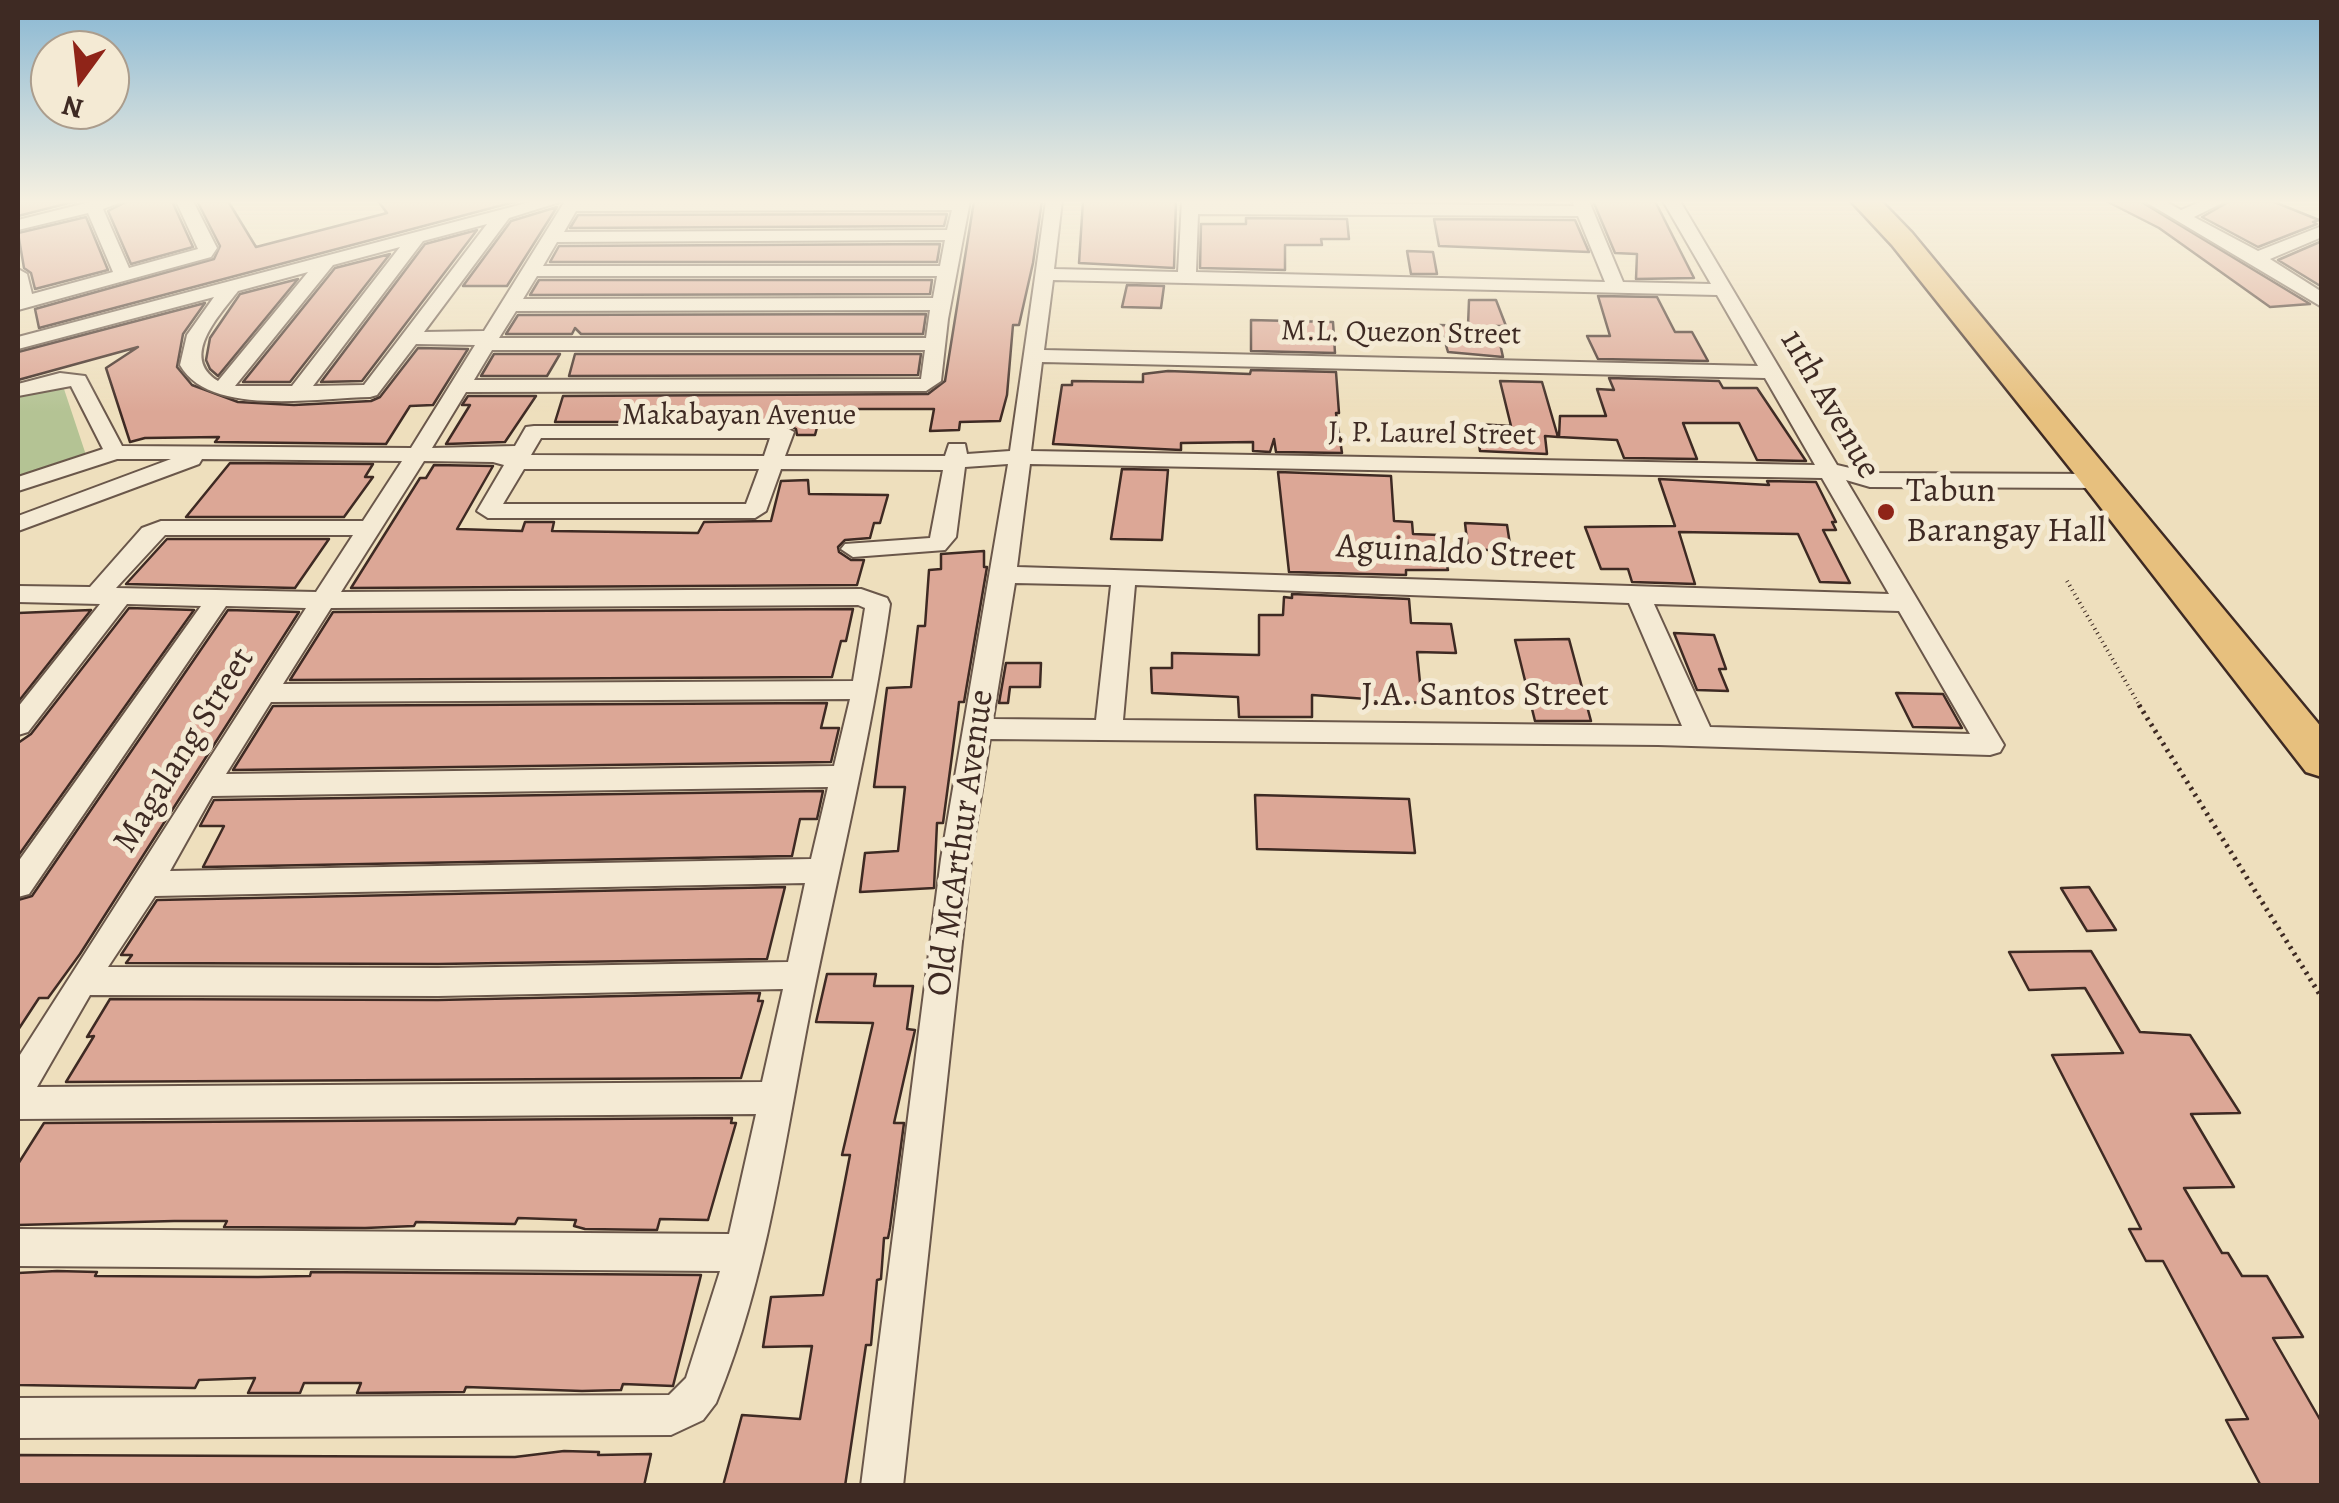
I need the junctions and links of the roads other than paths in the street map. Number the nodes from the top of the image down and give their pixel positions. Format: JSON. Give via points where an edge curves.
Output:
{"nodes":[{"id":1,"x":121,"y":271,"type":"edge"},
{"id":2,"x":144,"y":271,"type":"edge"},
{"id":3,"x":291,"y":271,"type":"edge"},
{"id":4,"x":318,"y":271,"type":"edge"},
{"id":5,"x":391,"y":271,"type":"edge"},
{"id":6,"x":460,"y":271,"type":"edge"},
{"id":7,"x":531,"y":271,"type":"edge"},
{"id":8,"x":949,"y":271,"type":"edge"},
{"id":9,"x":1186,"y":271,"type":"edge"},
{"id":10,"x":1609,"y":271,"type":"edge"},
{"id":11,"x":1710,"y":271,"type":"edge"},
{"id":12,"x":1929,"y":271,"type":"edge"},
{"id":13,"x":2277,"y":271,"type":"edge"},
{"id":14,"x":18,"y":274,"type":"edge"},
{"id":15,"x":1045,"y":274,"type":"joint"},
{"id":16,"x":124,"y":277,"type":"junction"},
{"id":17,"x":1186,"y":277,"type":"junction"},
{"id":18,"x":230,"y":287,"type":"junction"},
{"id":19,"x":1616,"y":287,"type":"junction"},
{"id":20,"x":1721,"y":290,"type":"junction"},
{"id":21,"x":2322,"y":300,"type":"edge"},
{"id":22,"x":21,"y":303,"type":"edge"},
{"id":23,"x":510,"y":304,"type":"junction"},
{"id":24,"x":942,"y":304,"type":"junction"},
{"id":25,"x":409,"y":338,"type":"junction"},
{"id":26,"x":486,"y":340,"type":"junction"},
{"id":27,"x":18,"y":343,"type":"edge"},
{"id":28,"x":934,"y":344,"type":"junction"},
{"id":29,"x":1032,"y":356,"type":"junction"},
{"id":30,"x":1768,"y":372,"type":"junction"},
{"id":31,"x":458,"y":386,"type":"junction"},
{"id":32,"x":18,"y":390,"type":"edge"},
{"id":33,"x":220,"y":390,"type":"junction"},
{"id":34,"x":296,"y":392,"type":"junction"},
{"id":35,"x":116,"y":452,"type":"junction"},
{"id":36,"x":207,"y":453,"type":"junction"},
{"id":37,"x":418,"y":454,"type":"junction"},
{"id":38,"x":512,"y":455,"type":"junction"},
{"id":39,"x":775,"y":455,"type":"junction"},
{"id":40,"x":956,"y":456,"type":"junction"},
{"id":41,"x":1020,"y":457,"type":"junction"},
{"id":42,"x":1835,"y":472,"type":"junction"},
{"id":43,"x":2094,"y":473,"type":"junction"},
{"id":44,"x":18,"y":484,"type":"edge"},
{"id":45,"x":18,"y":524,"type":"edge"},
{"id":46,"x":369,"y":528,"type":"junction"},
{"id":47,"x":853,"y":549,"type":"dead end"},
{"id":48,"x":1004,"y":575,"type":"junction"},
{"id":49,"x":1124,"y":577,"type":"junction"},
{"id":50,"x":18,"y":594,"type":"edge"},
{"id":51,"x":220,"y":597,"type":"junction"},
{"id":52,"x":106,"y":598,"type":"junction"},
{"id":53,"x":1639,"y":598,"type":"junction"},
{"id":54,"x":324,"y":600,"type":"junction"},
{"id":55,"x":1906,"y":604,"type":"junction"},
{"id":56,"x":865,"y":690,"type":"junction"},
{"id":57,"x":263,"y":694,"type":"junction"},
{"id":58,"x":18,"y":726,"type":"edge"},
{"id":59,"x":978,"y":729,"type":"junction"},
{"id":60,"x":1108,"y":730,"type":"junction"},
{"id":61,"x":1701,"y":737,"type":"junction"},
{"id":62,"x":1990,"y":744,"type":"joint"},
{"id":63,"x":2322,"y":760,"type":"edge"},
{"id":64,"x":844,"y":776,"type":"junction"},
{"id":65,"x":204,"y":785,"type":"junction"},
{"id":66,"x":823,"y":871,"type":"junction"},
{"id":67,"x":146,"y":884,"type":"junction"},
{"id":68,"x":18,"y":885,"type":"edge"},
{"id":69,"x":802,"y":975,"type":"junction"},
{"id":70,"x":80,"y":981,"type":"junction"},
{"id":71,"x":18,"y":1088,"type":"edge"},
{"id":72,"x":777,"y":1098,"type":"junction"},
{"id":73,"x":18,"y":1103,"type":"edge"},
{"id":74,"x":18,"y":1248,"type":"edge"},
{"id":75,"x":744,"y":1253,"type":"junction"},
{"id":76,"x":18,"y":1418,"type":"edge"},
{"id":77,"x":882,"y":1486,"type":"edge"}],
"edges":[{"from":1,"to":16,"type":"street"},
{"from":2,"to":16,"type":"street"},
{"from":3,"to":18,"type":"street"},
{"from":4,"to":33,"type":"street"},
{"from":5,"to":34,"type":"street"},
{"from":6,"to":25,"type":"street"},
{"from":7,"to":23,"type":"street","name":"Magalang Street"},
{"from":8,"to":24,"type":"street"},
{"from":9,"to":17,"type":"street"},
{"from":10,"to":19,"type":"street"},
{"from":11,"to":20,"type":"street","name":"11th Avenue"},
{"from":12,"to":43,"type":"highway"},
{"from":13,"to":21,"type":"street"},
{"from":14,"to":22,"type":"street"},
{"from":15,"to":17,"type":"street"},
{"from":15,"to":29,"type":"street","name":"Old McArthur Avenue"},
{"from":16,"to":22,"type":"street"},
{"from":17,"to":19,"type":"street"},
{"from":18,"to":27,"type":"street"},
{"from":18,"to":33,"type":"street","via":[[190,340],[197,377]]},
{"from":19,"to":20,"type":"street"},
{"from":20,"to":30,"type":"street","name":"11th Avenue"},
{"from":23,"to":24,"type":"street"},
{"from":23,"to":26,"type":"street","name":"Magalang Street"},
{"from":24,"to":28,"type":"street"},
{"from":25,"to":26,"type":"street"},
{"from":25,"to":34,"type":"street","via":[[378,383],[356,394]]},
{"from":26,"to":28,"type":"street"},
{"from":26,"to":31,"type":"street","name":"Magalang Street"},
{"from":28,"to":31,"type":"street","via":[[931,381],[918,386]]},
{"from":29,"to":30,"type":"street","name":"M.L. Quezon Street"},
{"from":29,"to":41,"type":"street","name":"Old McArthur Avenue"},
{"from":30,"to":42,"type":"street","name":"11th Avenue"},
{"from":31,"to":37,"type":"street","name":"Magalang Street"},
{"from":32,"to":35,"type":"street","via":[[78,380]]},
{"from":33,"to":34,"type":"street"},
{"from":35,"to":36,"type":"street","name":"Makabayan Avenue"},
{"from":35,"to":44,"type":"street","name":"Makabayan Avenue"},
{"from":36,"to":37,"type":"street","name":"Makabayan Avenue"},
{"from":36,"to":45,"type":"street"},
{"from":37,"to":38,"type":"street","name":"Makabayan Avenue"},
{"from":37,"to":46,"type":"street","name":"Magalang Street"},
{"from":38,"to":39,"type":"street","name":"Makabayan Avenue"},
{"from":38,"to":39,"type":"street","via":[[534,432],[783,432]]},
{"from":38,"to":39,"type":"street","via":[[488,511],[755,512]]},
{"from":39,"to":40,"type":"street","name":"Makabayan Avenue"},
{"from":40,"to":41,"type":"street","name":"Makabayan Avenue"},
{"from":40,"to":47,"type":"street","via":[[944,537],[937,544]]},
{"from":41,"to":42,"type":"street","name":"J. P. Laurel Street"},
{"from":41,"to":48,"type":"street","name":"Old McArthur Avenue"},
{"from":42,"to":43,"type":"street","name":"J. P. Laurel Street","via":[[1870,480],[1912,472]]},
{"from":42,"to":55,"type":"street","name":"11th Avenue"},
{"from":43,"to":63,"type":"highway"},
{"from":46,"to":52,"type":"street","via":[[161,528],[150,532]]},
{"from":46,"to":54,"type":"street","name":"Magalang Street"},
{"from":48,"to":49,"type":"street","name":"Aguinaldo Street"},
{"from":48,"to":59,"type":"street","name":"Old McArthur Avenue"},
{"from":49,"to":53,"type":"street","name":"Aguinaldo Street"},
{"from":49,"to":60,"type":"street"},
{"from":50,"to":52,"type":"street"},
{"from":51,"to":52,"type":"street"},
{"from":51,"to":54,"type":"street"},
{"from":51,"to":68,"type":"street"},
{"from":52,"to":58,"type":"street"},
{"from":53,"to":55,"type":"street","name":"Aguinaldo Street"},
{"from":53,"to":61,"type":"street"},
{"from":54,"to":56,"type":"street","via":[[861,597],[878,604]]},
{"from":54,"to":57,"type":"street","name":"Magalang Street"},
{"from":55,"to":62,"type":"street","name":"11th Avenue"},
{"from":56,"to":57,"type":"street"},
{"from":56,"to":64,"type":"street"},
{"from":57,"to":65,"type":"street","name":"Magalang Street"},
{"from":59,"to":60,"type":"street","name":"J.A. Santos Street"},
{"from":59,"to":77,"type":"street","name":"Old McArthur Avenue","via":[[949,913]]},
{"from":60,"to":61,"type":"street","name":"J.A. Santos Street"},
{"from":61,"to":62,"type":"street","name":"J.A. Santos Street"},
{"from":64,"to":65,"type":"street"},
{"from":64,"to":66,"type":"street"},
{"from":65,"to":67,"type":"street","name":"Magalang Street"},
{"from":66,"to":67,"type":"street"},
{"from":66,"to":69,"type":"street"},
{"from":67,"to":70,"type":"street","name":"Magalang Street"},
{"from":69,"to":70,"type":"street"},
{"from":69,"to":72,"type":"street"},
{"from":70,"to":71,"type":"street","name":"Magalang Street"},
{"from":72,"to":73,"type":"street"},
{"from":72,"to":75,"type":"street"},
{"from":74,"to":75,"type":"street"},
{"from":75,"to":76,"type":"street","via":[[702,1389],[690,1406],[671,1415]]}]}
